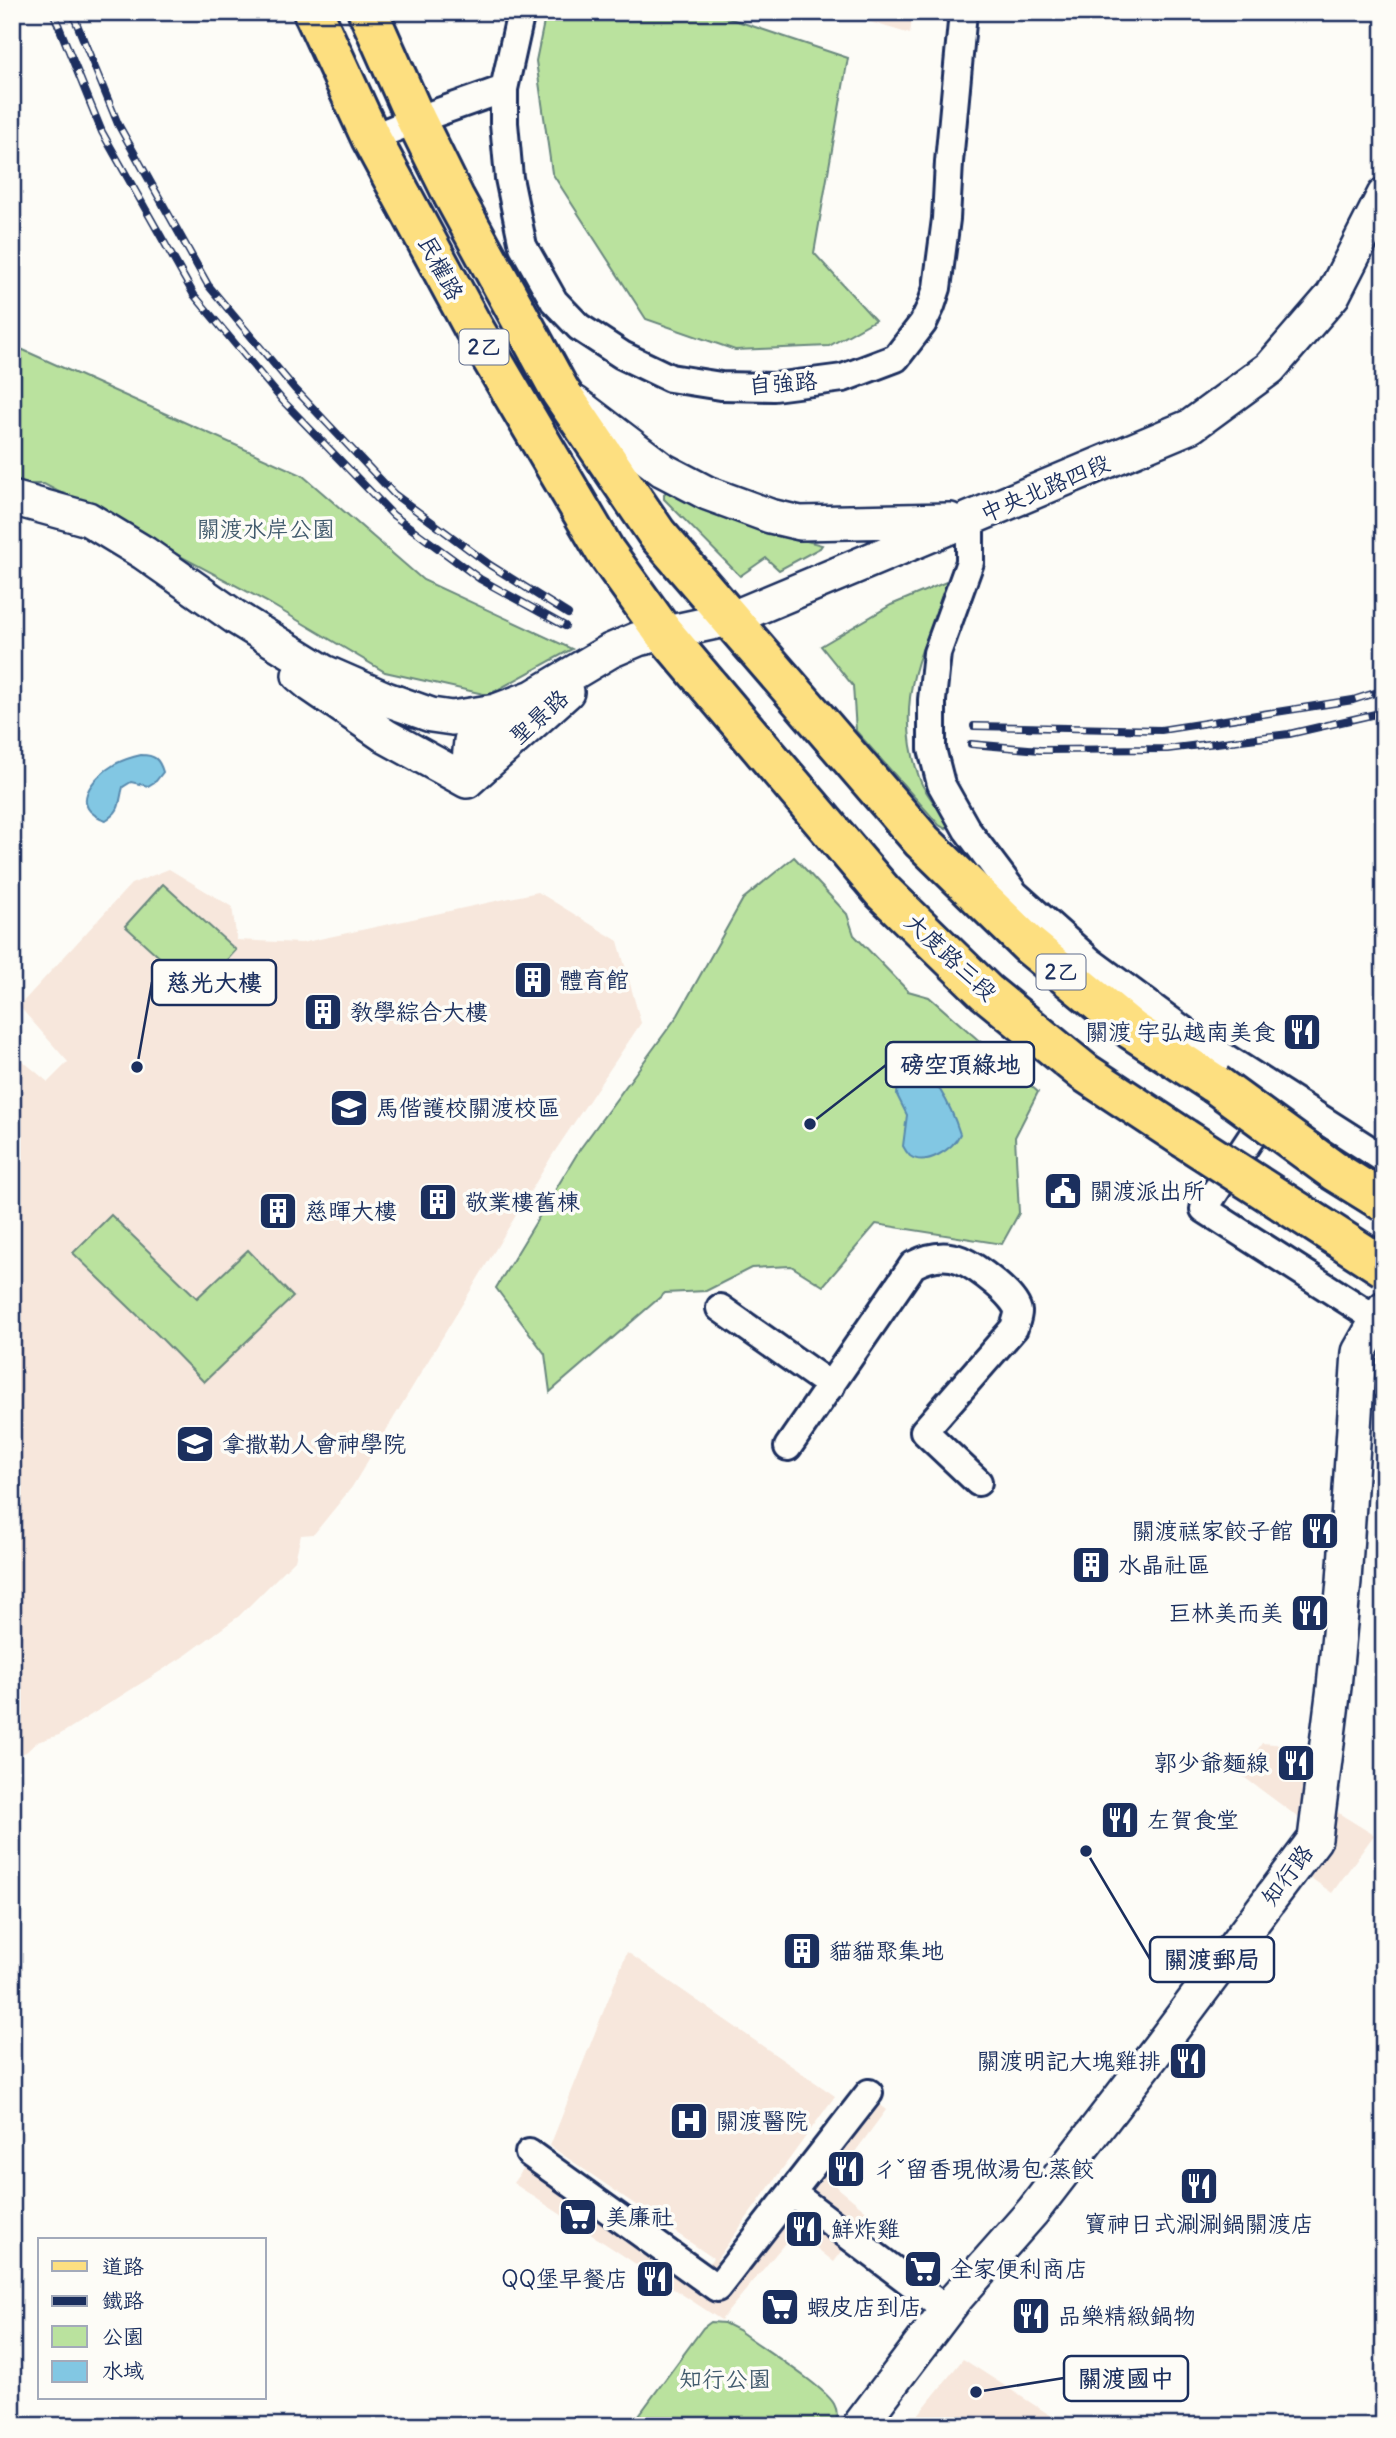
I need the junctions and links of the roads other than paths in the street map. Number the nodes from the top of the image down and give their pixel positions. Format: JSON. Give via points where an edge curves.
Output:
{"nodes":[{"id":1,"x":313,"y":12,"type":"edge"},
{"id":2,"x":368,"y":12,"type":"edge"},
{"id":3,"x":521,"y":12,"type":"edge"},
{"id":4,"x":963,"y":12,"type":"edge"},
{"id":5,"x":504,"y":89,"type":"junction"},
{"id":6,"x":416,"y":120,"type":"junction"},
{"id":7,"x":371,"y":138,"type":"junction"},
{"id":8,"x":1384,"y":195,"type":"edge"},
{"id":9,"x":560,"y":391,"type":"junction"},
{"id":10,"x":12,"y":498,"type":"edge"},
{"id":11,"x":970,"y":520,"type":"junction"},
{"id":12,"x":605,"y":551,"type":"joint"},
{"id":13,"x":235,"y":617,"type":"junction"},
{"id":14,"x":730,"y":620,"type":"junction"},
{"id":15,"x":663,"y":632,"type":"junction"},
{"id":16,"x":610,"y":651,"type":"junction"},
{"id":17,"x":533,"y":697,"type":"junction"},
{"id":18,"x":467,"y":780,"type":"junction"},
{"id":19,"x":1280,"y":1093,"type":"junction"},
{"id":20,"x":1384,"y":1159,"type":"edge"},
{"id":21,"x":1384,"y":1202,"type":"edge"},
{"id":22,"x":1384,"y":1267,"type":"edge"},
{"id":23,"x":720,"y":1308,"type":"dead end"},
{"id":24,"x":1381,"y":1318,"type":"edge"},
{"id":25,"x":831,"y":1386,"type":"junction"},
{"id":26,"x":788,"y":1447,"type":"dead end"},
{"id":27,"x":978,"y":1482,"type":"dead end"},
{"id":28,"x":869,"y":2093,"type":"dead end"},
{"id":29,"x":528,"y":2153,"type":"dead end"},
{"id":30,"x":792,"y":2193,"type":"junction"},
{"id":31,"x":947,"y":2311,"type":"junction"},
{"id":32,"x":859,"y":2426,"type":"edge"}],
"edges":[{"from":1,"to":7,"type":"main road","name":"民權路","number":"2乙"},
{"from":2,"to":6,"type":"main road","name":"民權路","number":"2乙"},
{"from":3,"to":5,"type":"street","name":"自強路"},
{"from":4,"to":5,"type":"street","name":"自強路","via":[[946,219],[932,306],[896,358],[843,378],[775,387],[721,387],[670,378],[579,327],[554,301],[523,246],[509,178]]},
{"from":5,"to":6,"type":"street"},
{"from":6,"to":7,"type":"street"},
{"from":6,"to":9,"type":"main road","name":"民權路","number":"2乙"},
{"from":7,"to":12,"type":"main road","name":"民權路","number":"2乙","via":[[473,327]]},
{"from":8,"to":11,"type":"street","name":"中央北路四段","via":[[1333,295],[1270,368],[1191,426]]},
{"from":9,"to":11,"type":"street","via":[[663,470],[707,493],[770,516],[800,523]]},
{"from":9,"to":14,"type":"main road","name":"民權路","number":"2乙","via":[[657,534]]},
{"from":10,"to":13,"type":"street","via":[[88,519]]},
{"from":11,"to":14,"type":"street","name":"中央北路四段"},
{"from":11,"to":19,"type":"street","via":[[970,562],[937,653],[933,688],[932,750],[941,784],[967,830],[1015,894],[1090,961],[1190,1035]]},
{"from":12,"to":15,"type":"main road","name":"大度路三段","number":"2乙"},
{"from":13,"to":17,"type":"street","via":[[324,672],[431,715],[452,718],[496,711]]},
{"from":13,"to":18,"type":"street","via":[[311,685],[387,737]]},
{"from":14,"to":15,"type":"street","name":"中央北路四段"},
{"from":14,"to":21,"type":"main road","number":"2乙","bridge":true,"via":[[922,841],[1029,945],[1132,1030]]},
{"from":15,"to":16,"type":"street","name":"中央北路四段"},
{"from":15,"to":22,"type":"main road","name":"大度路三段","number":"2乙","bridge":true,"via":[[883,892],[986,992],[1084,1072]]},
{"from":16,"to":17,"type":"street"},
{"from":16,"to":18,"type":"street","name":"聖景路"},
{"from":17,"to":18,"type":"street","via":[[471,741]]},
{"from":19,"to":20,"type":"street"},
{"from":19,"to":24,"type":"street","via":[[1204,1209]]},
{"from":23,"to":25,"type":"street"},
{"from":24,"to":31,"type":"street","name":"知行路","via":[[1359,1352],[1344,1581],[1315,1839],[1033,2211]]},
{"from":25,"to":26,"type":"street"},
{"from":25,"to":27,"type":"street","via":[[913,1265],[929,1256],[952,1258],[985,1275],[1013,1298],[1018,1311],[1014,1328],[924,1431]]},
{"from":28,"to":30,"type":"street"},
{"from":29,"to":30,"type":"street","via":[[717,2288]]},
{"from":30,"to":31,"type":"street"},
{"from":31,"to":32,"type":"street","name":"知行路"}]}
